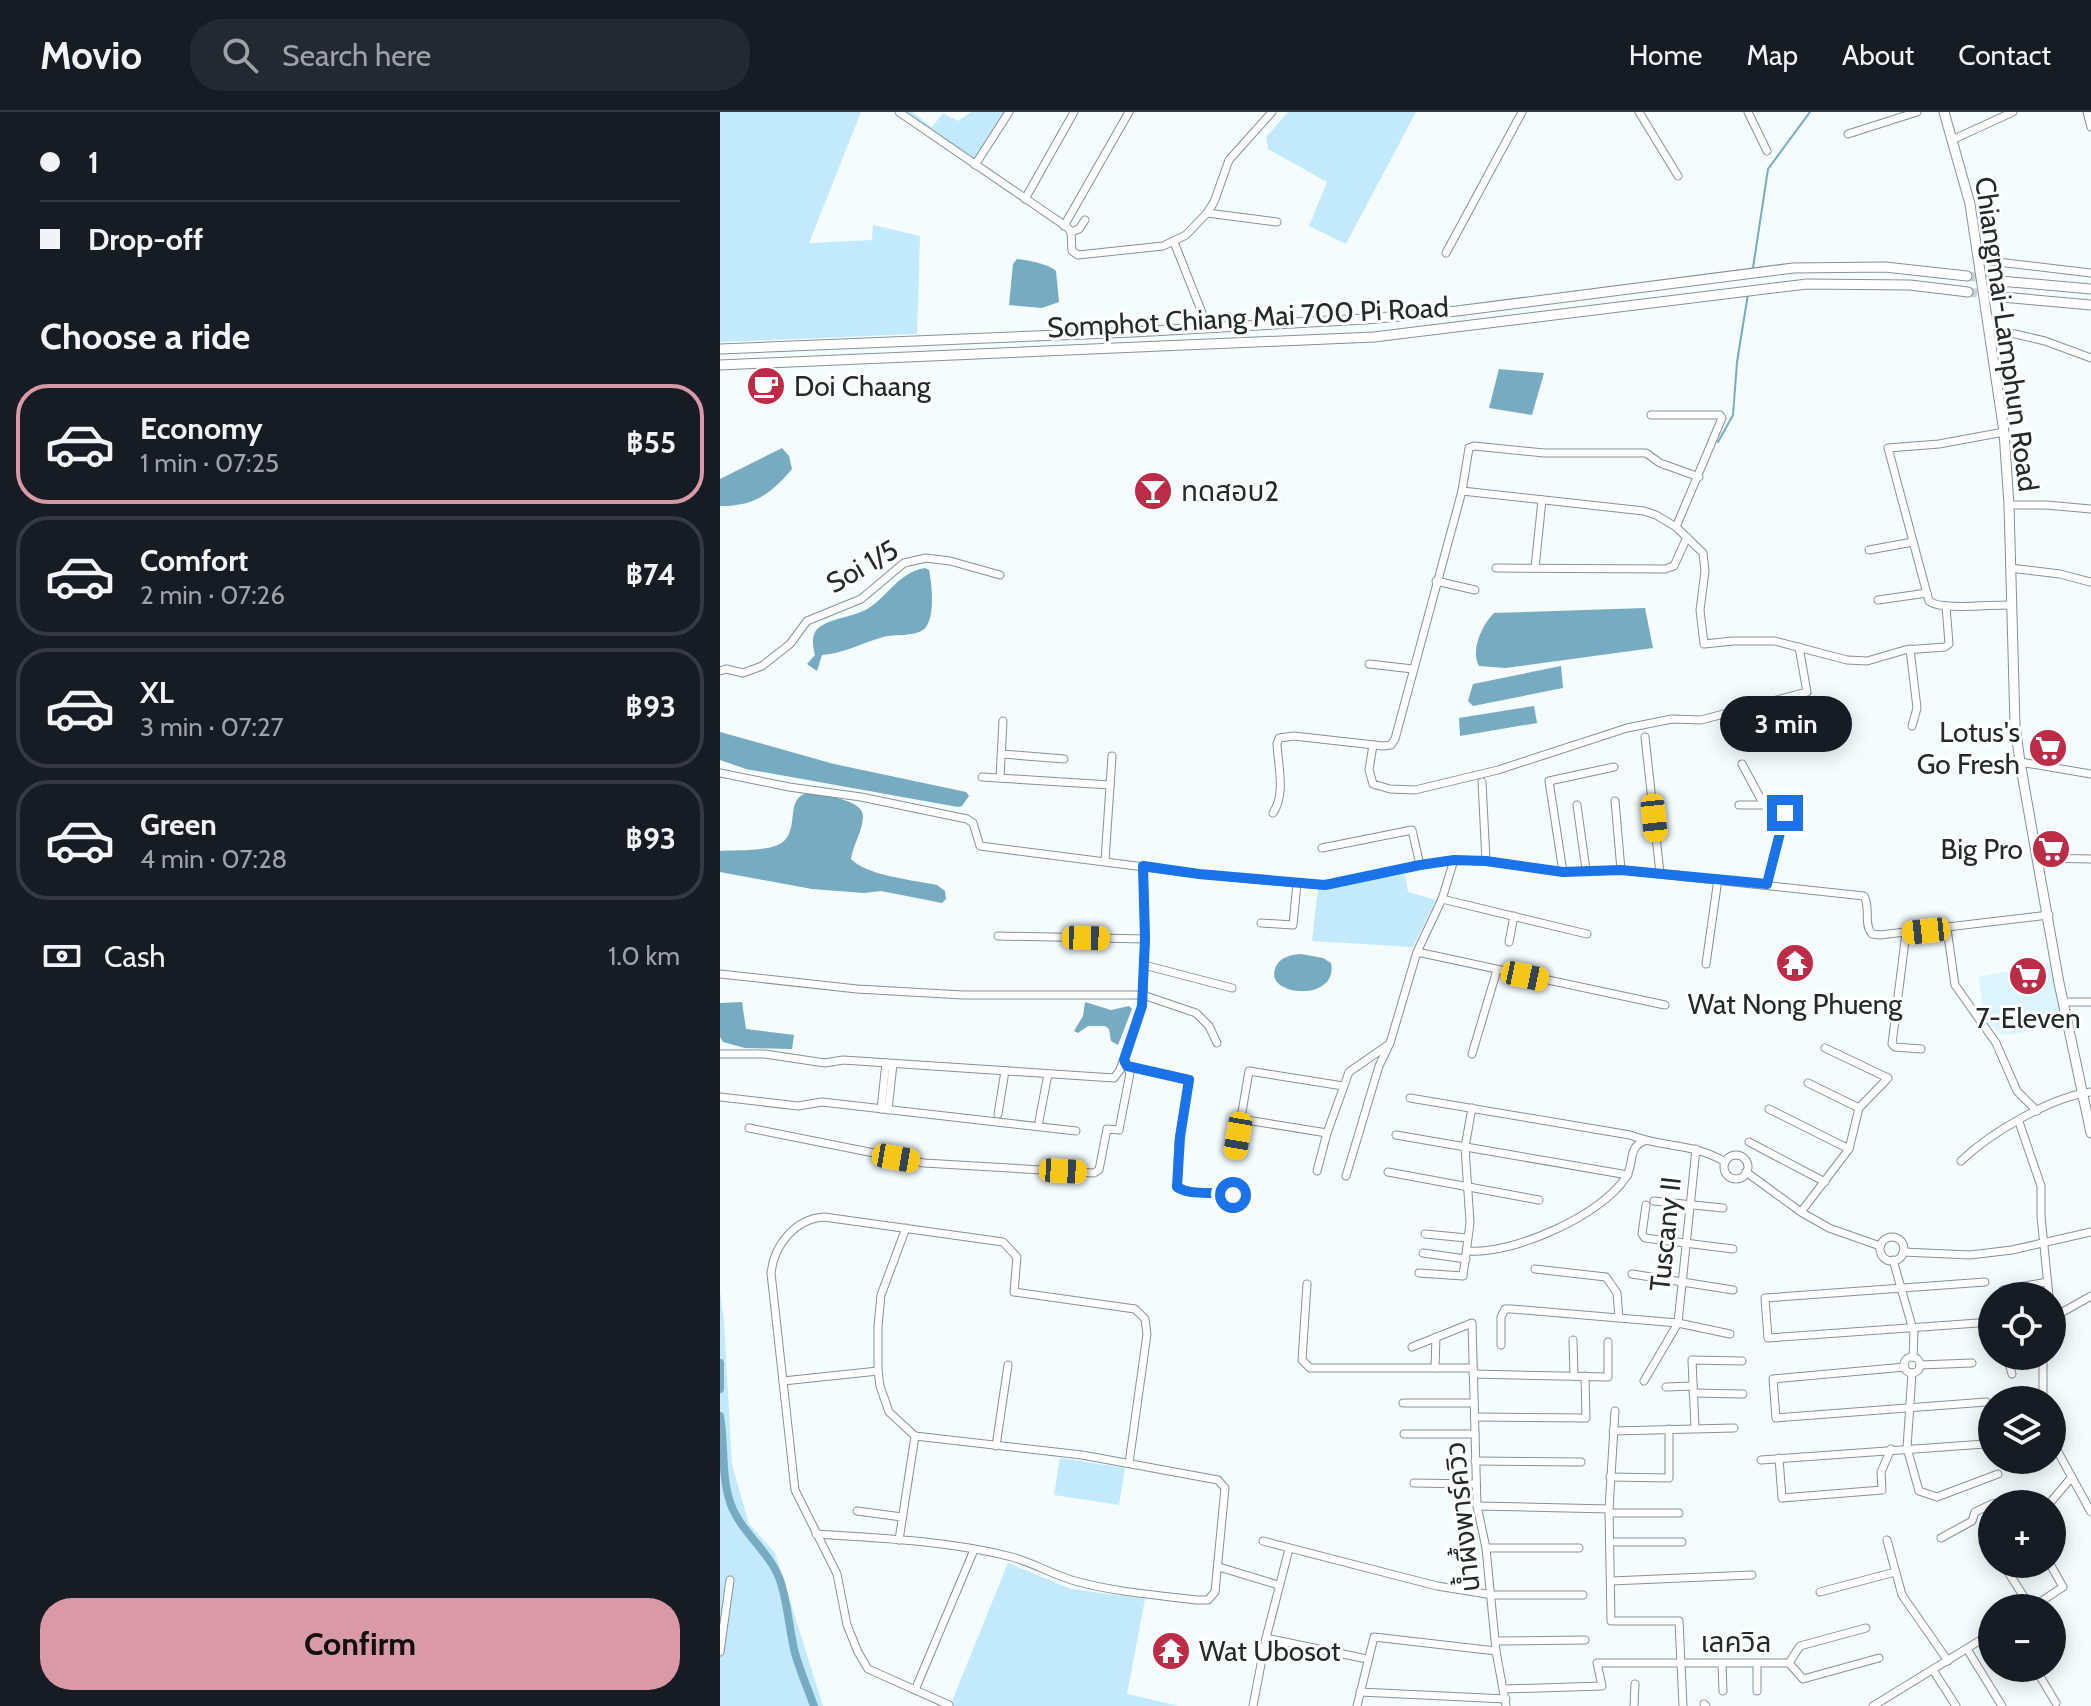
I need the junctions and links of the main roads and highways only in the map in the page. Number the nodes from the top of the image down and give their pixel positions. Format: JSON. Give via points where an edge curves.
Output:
{"nodes":[{"id":1,"x":1944,"y":112,"type":"edge"},
{"id":2,"x":1967,"y":276,"type":"tunnel mouth"},
{"id":3,"x":2000,"y":281,"type":"tunnel mouth"},
{"id":4,"x":2091,"y":289,"type":"edge"},
{"id":5,"x":1968,"y":292,"type":"tunnel mouth"},
{"id":6,"x":2002,"y":297,"type":"tunnel mouth"},
{"id":7,"x":2091,"y":305,"type":"edge"},
{"id":8,"x":720,"y":349,"type":"edge"},
{"id":9,"x":720,"y":365,"type":"edge"},
{"id":10,"x":2086,"y":1092,"type":"edge"},
{"id":11,"x":2091,"y":1133,"type":"edge"}],
"edges":[{"from":1,"to":10,"type":"main road","name":"Chiangmai-Lamphun Road","via":[[1970,204],[2004,432],[2020,762]]},
{"from":2,"to":8,"type":"main road","name":"Somphot Chiang Mai 700 Pi Road","via":[[1885,267],[1793,268],[1457,311],[1208,328]]},
{"from":3,"to":4,"type":"main road"},
{"from":5,"to":9,"type":"main road","name":"Somphot Chiang Mai 700 Pi Road","via":[[1910,285],[1807,284],[1374,337]]},
{"from":6,"to":7,"type":"main road"},
{"from":10,"to":11,"type":"main road","name":"Chiangmai-Lamphun Road"}]}
